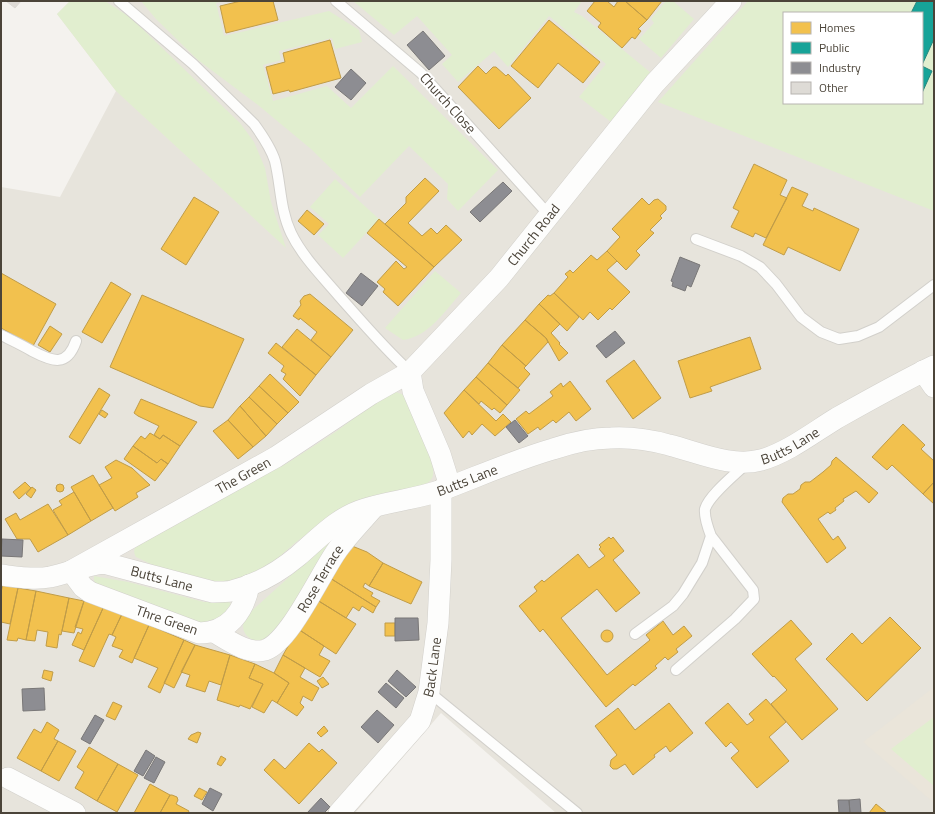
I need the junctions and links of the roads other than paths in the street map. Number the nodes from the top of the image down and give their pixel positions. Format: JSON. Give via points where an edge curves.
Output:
{"nodes":[{"id":1,"x":120,"y":1,"type":"edge"},
{"id":2,"x":336,"y":1,"type":"edge"},
{"id":3,"x":731,"y":1,"type":"edge"},
{"id":4,"x":549,"y":215,"type":"junction"},
{"id":5,"x":696,"y":239,"type":"dead end"},
{"id":6,"x":934,"y":285,"type":"edge"},
{"id":7,"x":1,"y":335,"type":"edge"},
{"id":8,"x":76,"y":341,"type":"dead end"},
{"id":9,"x":410,"y":372,"type":"junction"},
{"id":10,"x":930,"y":375,"type":"edge"},
{"id":11,"x":748,"y":463,"type":"junction"},
{"id":12,"x":445,"y":488,"type":"junction"},
{"id":13,"x":374,"y":506,"type":"junction"},
{"id":14,"x":711,"y":536,"type":"junction"},
{"id":15,"x":71,"y":571,"type":"junction"},
{"id":16,"x":1,"y":575,"type":"edge"},
{"id":17,"x":248,"y":585,"type":"junction"},
{"id":18,"x":214,"y":632,"type":"junction"},
{"id":19,"x":635,"y":634,"type":"dead end"},
{"id":20,"x":676,"y":670,"type":"dead end"},
{"id":21,"x":429,"y":692,"type":"junction"},
{"id":22,"x":8,"y":778,"type":"dead end"},
{"id":23,"x":75,"y":813,"type":"edge"},
{"id":24,"x":339,"y":813,"type":"edge"},
{"id":25,"x":577,"y":813,"type":"edge"}],
"edges":[{"from":1,"to":9,"type":"lane","via":[[193,64],[254,124],[275,161],[280,194],[291,234],[327,282]]},
{"from":2,"to":4,"type":"lane","name":"Church Close","via":[[421,73]]},
{"from":3,"to":4,"type":"street","name":"Church Road","via":[[655,83]]},
{"from":4,"to":9,"type":"street","name":"Church Road","via":[[499,278]]},
{"from":5,"to":6,"type":"lane","via":[[760,266],[802,317],[821,332],[839,339],[858,336],[879,326]]},
{"from":7,"to":8,"type":"lane","via":[[54,360],[62,360],[67,356],[73,350]]},
{"from":9,"to":12,"type":"street","via":[[413,391],[440,454]]},
{"from":9,"to":15,"type":"street","name":"The Green","via":[[371,394],[276,457]]},
{"from":10,"to":11,"type":"street","name":"Butts Lane","via":[[836,419],[792,446],[763,460]]},
{"from":11,"to":12,"type":"street","name":"Butts Lane","via":[[729,461],[647,440],[610,438],[575,442],[530,455]]},
{"from":11,"to":14,"type":"lane","via":[[710,498],[705,510]]},
{"from":12,"to":13,"type":"street","name":"Butts Lane"},
{"from":12,"to":21,"type":"street","name":"Back Lane","via":[[438,623]]},
{"from":13,"to":17,"type":"street","name":"Butts Lane","via":[[339,521],[284,566]]},
{"from":13,"to":18,"type":"street","name":"Rose Terrace","via":[[338,549],[294,620],[275,644],[257,651]]},
{"from":14,"to":19,"type":"lane","via":[[702,563],[673,606]]},
{"from":14,"to":20,"type":"lane","via":[[753,590],[754,599],[735,619]]},
{"from":15,"to":16,"type":"street","name":"Butts Lane","via":[[36,579]]},
{"from":15,"to":17,"type":"street","name":"Butts Lane","via":[[104,563],[213,592],[231,591]]},
{"from":15,"to":18,"type":"street","name":"Thre Green","via":[[90,592],[199,633]]},
{"from":17,"to":18,"type":"street","name":"Thre Green","via":[[247,596],[236,616]]},
{"from":21,"to":24,"type":"street","name":"Back Lane","via":[[420,721]]},
{"from":21,"to":25,"type":"lane"},
{"from":22,"to":23,"type":"street"}]}
